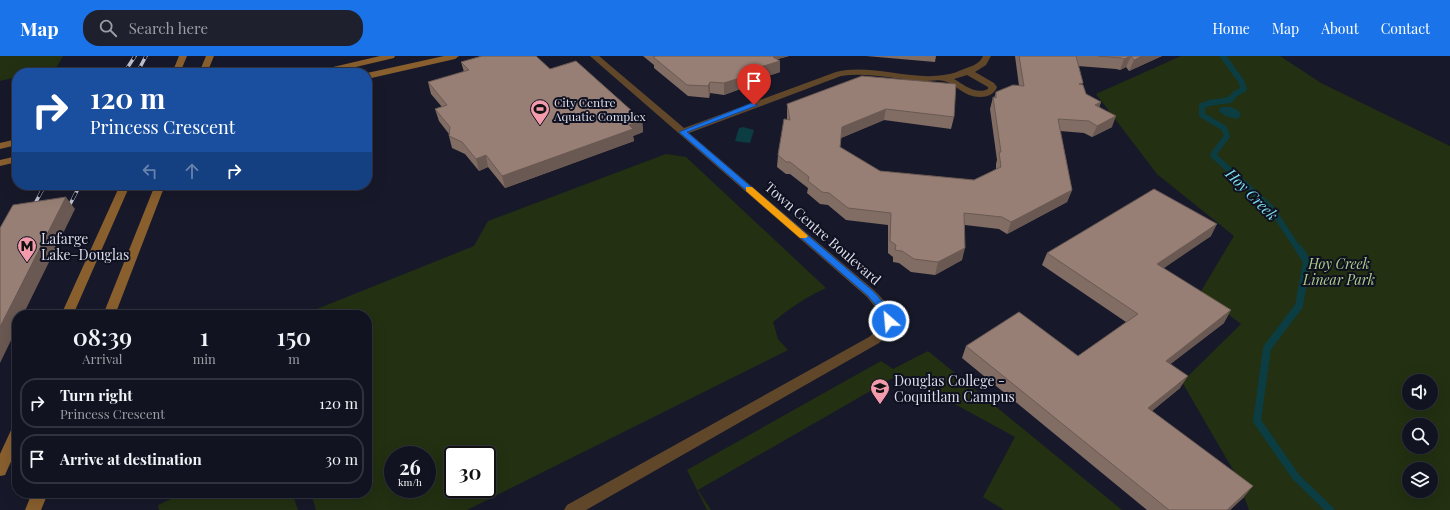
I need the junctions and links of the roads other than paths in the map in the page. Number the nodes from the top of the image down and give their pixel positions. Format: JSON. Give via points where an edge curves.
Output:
{"nodes":[{"id":1,"x":183,"y":56,"type":"edge"},
{"id":2,"x":210,"y":56,"type":"edge"},
{"id":3,"x":391,"y":56,"type":"edge"},
{"id":4,"x":455,"y":56,"type":"edge"},
{"id":5,"x":594,"y":56,"type":"edge"},
{"id":6,"x":986,"y":56,"type":"edge"},
{"id":7,"x":178,"y":68,"type":"edge"},
{"id":8,"x":205,"y":68,"type":"edge"},
{"id":9,"x":340,"y":68,"type":"edge"},
{"id":10,"x":968,"y":71,"type":"junction"},
{"id":11,"x":372,"y":75,"type":"edge"},
{"id":12,"x":946,"y":78,"type":"junction"},
{"id":13,"x":682,"y":132,"type":"junction"},
{"id":14,"x":12,"y":143,"type":"edge"},
{"id":15,"x":0,"y":146,"type":"edge"},
{"id":16,"x":12,"y":159,"type":"edge"},
{"id":17,"x":0,"y":162,"type":"edge"},
{"id":18,"x":123,"y":190,"type":"edge"},
{"id":19,"x":158,"y":190,"type":"edge"},
{"id":20,"x":69,"y":310,"type":"edge"},
{"id":21,"x":111,"y":310,"type":"edge"},
{"id":22,"x":12,"y":443,"type":"edge"},
{"id":23,"x":0,"y":470,"type":"edge"},
{"id":24,"x":38,"y":498,"type":"edge"},
{"id":25,"x":33,"y":510,"type":"edge"},
{"id":26,"x":572,"y":510,"type":"edge"}],
"edges":[{"from":1,"to":7,"type":"main road"},
{"from":2,"to":8,"type":"main road"},
{"from":3,"to":9,"type":"main road"},
{"from":4,"to":11,"type":"main road"},
{"from":5,"to":13,"type":"street","name":"Town Centre Boulevard"},
{"from":6,"to":10,"type":"street","via":[[983,64]]},
{"from":10,"to":12,"type":"street"},
{"from":10,"to":12,"type":"street","via":[[991,85],[992,91],[975,94]]},
{"from":12,"to":13,"type":"street","via":[[844,73]]},
{"from":13,"to":26,"type":"street","name":"Town Centre Boulevard","via":[[871,294],[887,314],[888,325],[874,340]]},
{"from":14,"to":15,"type":"main road"},
{"from":16,"to":17,"type":"main road"},
{"from":18,"to":20,"type":"main road"},
{"from":19,"to":21,"type":"main road"},
{"from":22,"to":23,"type":"main road"},
{"from":24,"to":25,"type":"main road"}]}
